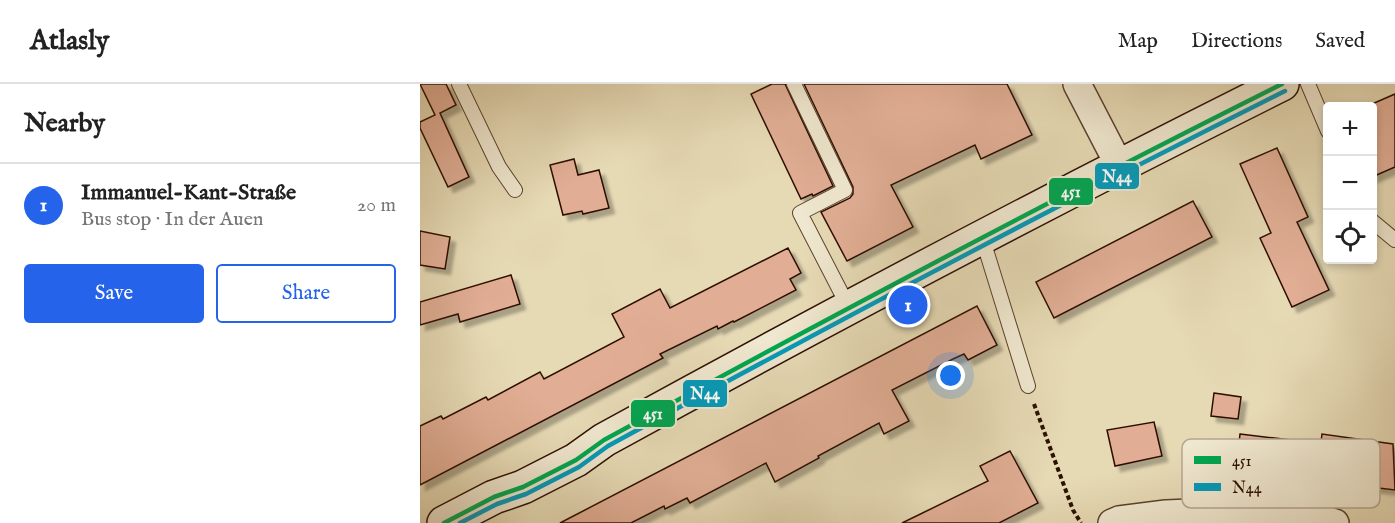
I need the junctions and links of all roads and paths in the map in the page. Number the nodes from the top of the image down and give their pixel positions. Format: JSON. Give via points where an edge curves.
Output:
{"nodes":[{"id":1,"x":459,"y":84,"type":"edge"},
{"id":2,"x":794,"y":84,"type":"edge"},
{"id":3,"x":1077,"y":84,"type":"edge"},
{"id":4,"x":1282,"y":84,"type":"edge"},
{"id":5,"x":1308,"y":84,"type":"edge"},
{"id":6,"x":1323,"y":119,"type":"edge"},
{"id":7,"x":1119,"y":165,"type":"junction"},
{"id":8,"x":515,"y":190,"type":"dead end"},
{"id":9,"x":1377,"y":225,"type":"edge"},
{"id":10,"x":982,"y":237,"type":"junction"},
{"id":11,"x":1395,"y":240,"type":"edge"},
{"id":12,"x":848,"y":306,"type":"junction"},
{"id":13,"x":1028,"y":386,"type":"joint"},
{"id":14,"x":444,"y":523,"type":"edge"},
{"id":15,"x":1081,"y":523,"type":"edge"},
{"id":16,"x":1112,"y":523,"type":"edge"},
{"id":17,"x":1335,"y":523,"type":"edge"}],
"edges":[{"from":1,"to":8,"type":"lane","via":[[499,167]]},
{"from":2,"to":12,"type":"lane","via":[[845,190],[800,213]]},
{"from":3,"to":7,"type":"street"},
{"from":4,"to":7,"type":"street"},
{"from":5,"to":6,"type":"lane"},
{"from":7,"to":10,"type":"street"},
{"from":9,"to":11,"type":"lane"},
{"from":10,"to":12,"type":"street"},
{"from":10,"to":13,"type":"lane"},
{"from":12,"to":14,"type":"street","via":[[604,440],[576,460]]},
{"from":13,"to":15,"type":"path"},
{"from":16,"to":17,"type":"street","via":[[1166,514],[1236,511]]}]}
